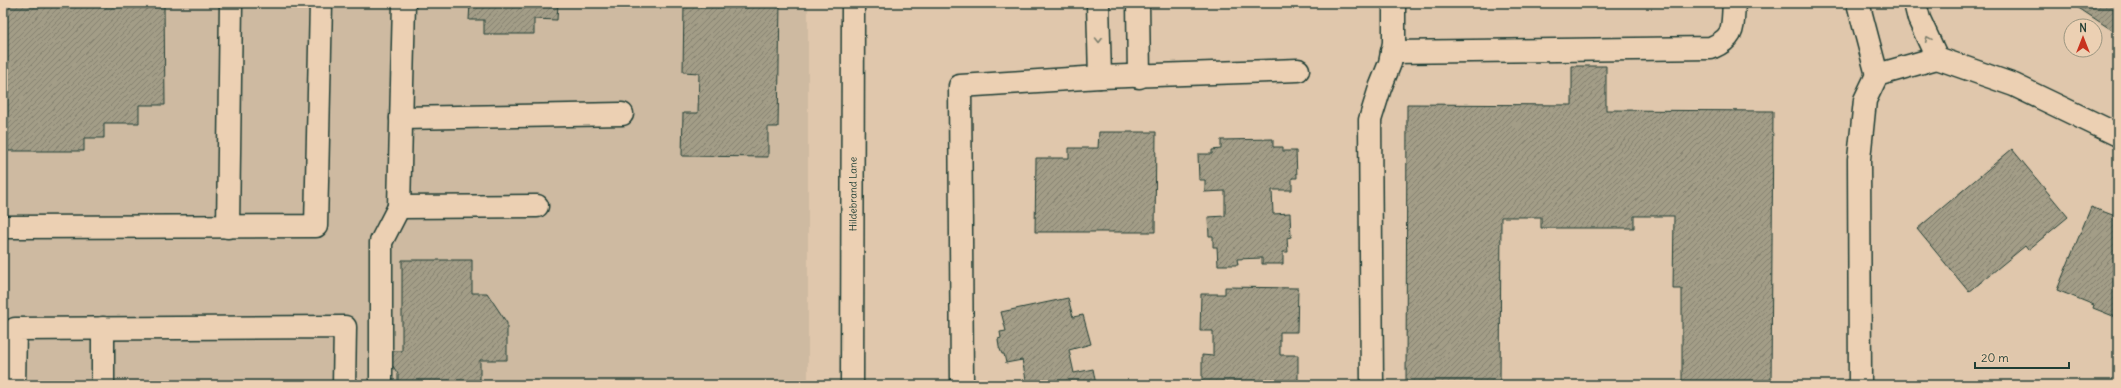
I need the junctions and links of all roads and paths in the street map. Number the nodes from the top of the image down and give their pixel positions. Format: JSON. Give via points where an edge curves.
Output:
{"nodes":[{"id":1,"x":231,"y":3,"type":"edge"},
{"id":2,"x":321,"y":3,"type":"edge"},
{"id":3,"x":404,"y":3,"type":"edge"},
{"id":4,"x":853,"y":3,"type":"edge"},
{"id":5,"x":1098,"y":3,"type":"edge"},
{"id":6,"x":1138,"y":3,"type":"edge"},
{"id":7,"x":1394,"y":3,"type":"edge"},
{"id":8,"x":1734,"y":3,"type":"edge"},
{"id":9,"x":1858,"y":3,"type":"edge"},
{"id":10,"x":1915,"y":3,"type":"edge"},
{"id":11,"x":1392,"y":52,"type":"junction"},
{"id":12,"x":1937,"y":58,"type":"junction"},
{"id":13,"x":1298,"y":70,"type":"dead end"},
{"id":14,"x":1877,"y":75,"type":"junction"},
{"id":15,"x":1100,"y":77,"type":"junction"},
{"id":16,"x":1139,"y":77,"type":"junction"},
{"id":17,"x":622,"y":114,"type":"dead end"},
{"id":18,"x":401,"y":118,"type":"junction"},
{"id":19,"x":2118,"y":135,"type":"edge"},
{"id":20,"x":537,"y":206,"type":"dead end"},
{"id":21,"x":399,"y":207,"type":"junction"},
{"id":22,"x":3,"y":227,"type":"edge"},
{"id":23,"x":228,"y":227,"type":"junction"},
{"id":24,"x":103,"y":328,"type":"junction"},
{"id":25,"x":14,"y":385,"type":"edge"},
{"id":26,"x":103,"y":385,"type":"edge"},
{"id":27,"x":344,"y":385,"type":"edge"},
{"id":28,"x":381,"y":385,"type":"edge"},
{"id":29,"x":852,"y":385,"type":"edge"},
{"id":30,"x":962,"y":385,"type":"edge"},
{"id":31,"x":1372,"y":385,"type":"edge"},
{"id":32,"x":1860,"y":385,"type":"edge"}],
"edges":[{"from":1,"to":23,"type":"street"},
{"from":2,"to":23,"type":"street","via":[[316,226]]},
{"from":3,"to":18,"type":"street"},
{"from":4,"to":29,"type":"street","name":"Hildebrand Lane"},
{"from":5,"to":15,"type":"street","one_way":true},
{"from":6,"to":16,"type":"street"},
{"from":7,"to":11,"type":"street"},
{"from":8,"to":11,"type":"street","via":[[1732,33],[1722,43],[1711,48]]},
{"from":9,"to":14,"type":"street"},
{"from":12,"to":10,"type":"street","one_way":true,"via":[[1919,19]]},
{"from":11,"to":31,"type":"street","via":[[1370,120]]},
{"from":12,"to":14,"type":"street"},
{"from":12,"to":19,"type":"street","via":[[2014,85]]},
{"from":13,"to":16,"type":"street"},
{"from":14,"to":32,"type":"street","via":[[1865,100],[1859,160]]},
{"from":15,"to":16,"type":"street"},
{"from":15,"to":30,"type":"street","via":[[960,86]]},
{"from":17,"to":18,"type":"street"},
{"from":18,"to":21,"type":"street"},
{"from":20,"to":21,"type":"street"},
{"from":21,"to":28,"type":"street","via":[[382,242]]},
{"from":22,"to":23,"type":"street"},
{"from":24,"to":25,"type":"street","via":[[15,329]]},
{"from":24,"to":26,"type":"street"},
{"from":24,"to":27,"type":"street","via":[[345,326]]}]}
